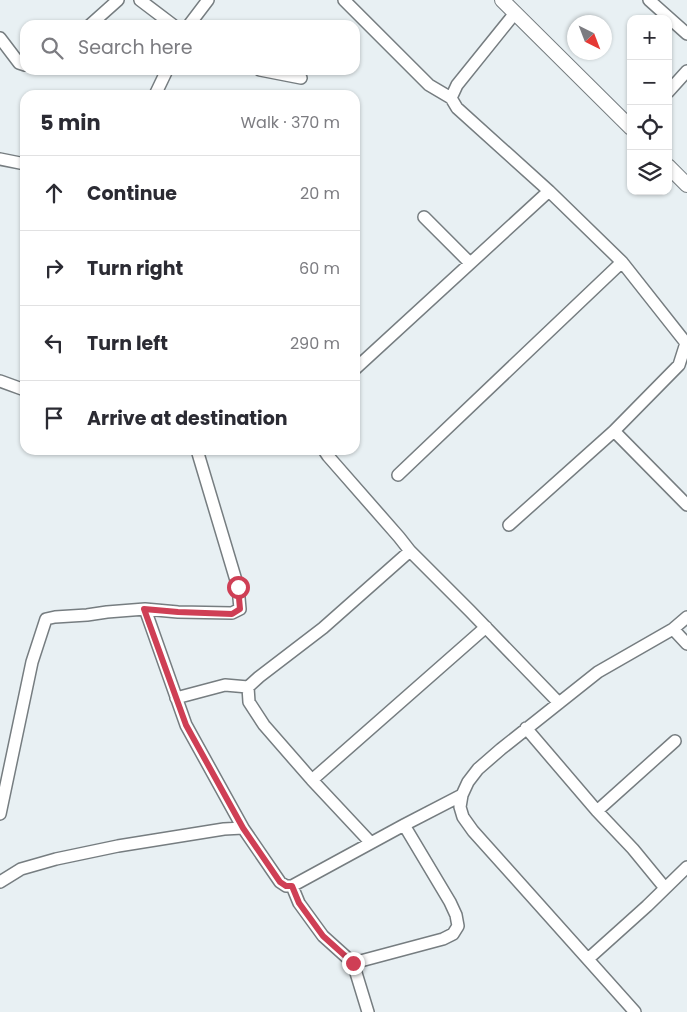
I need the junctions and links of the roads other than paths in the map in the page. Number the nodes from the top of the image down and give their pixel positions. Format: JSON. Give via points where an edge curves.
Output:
{"nodes":[{"id":1,"x":118,"y":0,"type":"edge"},
{"id":2,"x":140,"y":0,"type":"edge"},
{"id":3,"x":208,"y":0,"type":"edge"},
{"id":4,"x":344,"y":0,"type":"edge"},
{"id":5,"x":502,"y":0,"type":"edge"},
{"id":6,"x":649,"y":0,"type":"edge"},
{"id":7,"x":515,"y":13,"type":"junction"},
{"id":8,"x":96,"y":20,"type":"edge"},
{"id":9,"x":166,"y":20,"type":"edge"},
{"id":10,"x":193,"y":20,"type":"edge"},
{"id":11,"x":687,"y":34,"type":"edge"},
{"id":12,"x":0,"y":38,"type":"edge"},
{"id":13,"x":20,"y":63,"type":"edge"},
{"id":14,"x":687,"y":71,"type":"edge"},
{"id":15,"x":165,"y":75,"type":"edge"},
{"id":16,"x":286,"y":75,"type":"edge"},
{"id":17,"x":301,"y":78,"type":"dead end"},
{"id":18,"x":672,"y":88,"type":"edge"},
{"id":19,"x":157,"y":90,"type":"edge"},
{"id":20,"x":451,"y":98,"type":"junction"},
{"id":21,"x":627,"y":124,"type":"edge"},
{"id":22,"x":0,"y":159,"type":"edge"},
{"id":23,"x":20,"y":163,"type":"edge"},
{"id":24,"x":672,"y":170,"type":"edge"},
{"id":25,"x":687,"y":185,"type":"edge"},
{"id":26,"x":549,"y":191,"type":"junction"},
{"id":27,"x":424,"y":218,"type":"dead end"},
{"id":28,"x":622,"y":262,"type":"junction"},
{"id":29,"x":470,"y":263,"type":"junction"},
{"id":30,"x":360,"y":364,"type":"edge"},
{"id":31,"x":0,"y":381,"type":"edge"},
{"id":32,"x":20,"y":388,"type":"edge"},
{"id":33,"x":614,"y":431,"type":"junction"},
{"id":34,"x":198,"y":455,"type":"edge"},
{"id":35,"x":327,"y":455,"type":"edge"},
{"id":36,"x":398,"y":475,"type":"dead end"},
{"id":37,"x":687,"y":505,"type":"edge"},
{"id":38,"x":509,"y":525,"type":"dead end"},
{"id":39,"x":410,"y":551,"type":"junction"},
{"id":40,"x":144,"y":609,"type":"junction"},
{"id":41,"x":687,"y":617,"type":"edge"},
{"id":42,"x":486,"y":627,"type":"junction"},
{"id":43,"x":673,"y":629,"type":"junction"},
{"id":44,"x":687,"y":644,"type":"edge"},
{"id":45,"x":248,"y":688,"type":"junction"},
{"id":46,"x":176,"y":698,"type":"junction"},
{"id":47,"x":559,"y":703,"type":"junction"},
{"id":48,"x":526,"y":728,"type":"junction"},
{"id":49,"x":675,"y":741,"type":"dead end"},
{"id":50,"x":312,"y":780,"type":"junction"},
{"id":51,"x":462,"y":795,"type":"junction"},
{"id":52,"x":597,"y":811,"type":"junction"},
{"id":53,"x":0,"y":814,"type":"edge"},
{"id":54,"x":404,"y":825,"type":"junction"},
{"id":55,"x":243,"y":828,"type":"junction"},
{"id":56,"x":371,"y":843,"type":"junction"},
{"id":57,"x":687,"y":867,"type":"edge"},
{"id":58,"x":0,"y":882,"type":"edge"},
{"id":59,"x":292,"y":886,"type":"junction"},
{"id":60,"x":665,"y":888,"type":"junction"},
{"id":61,"x":588,"y":959,"type":"junction"},
{"id":62,"x":353,"y":963,"type":"junction"},
{"id":63,"x":368,"y":1012,"type":"edge"},
{"id":64,"x":635,"y":1012,"type":"edge"}],
"edges":[{"from":1,"to":8,"type":"street"},
{"from":2,"to":9,"type":"street"},
{"from":3,"to":10,"type":"street"},
{"from":4,"to":20,"type":"street","via":[[429,85]]},
{"from":5,"to":7,"type":"street"},
{"from":6,"to":11,"type":"street"},
{"from":7,"to":20,"type":"street","via":[[457,85]]},
{"from":7,"to":21,"type":"street"},
{"from":12,"to":13,"type":"street"},
{"from":14,"to":18,"type":"street"},
{"from":15,"to":19,"type":"street"},
{"from":16,"to":17,"type":"street"},
{"from":20,"to":26,"type":"street","via":[[457,108]]},
{"from":22,"to":23,"type":"street"},
{"from":24,"to":25,"type":"street"},
{"from":26,"to":28,"type":"street"},
{"from":26,"to":29,"type":"street"},
{"from":27,"to":29,"type":"street"},
{"from":28,"to":33,"type":"street","via":[[686,343],[679,365]]},
{"from":28,"to":36,"type":"street"},
{"from":29,"to":30,"type":"street"},
{"from":31,"to":32,"type":"street"},
{"from":33,"to":37,"type":"street"},
{"from":33,"to":38,"type":"street"},
{"from":34,"to":40,"type":"street","via":[[238,587],[240,609],[232,614]]},
{"from":35,"to":39,"type":"street"},
{"from":39,"to":42,"type":"street"},
{"from":39,"to":45,"type":"street","via":[[323,628]]},
{"from":40,"to":46,"type":"street"},
{"from":40,"to":53,"type":"street","via":[[46,619],[32,662]]},
{"from":41,"to":43,"type":"street"},
{"from":42,"to":47,"type":"street"},
{"from":42,"to":50,"type":"street"},
{"from":43,"to":44,"type":"street"},
{"from":43,"to":47,"type":"street","via":[[598,672]]},
{"from":45,"to":46,"type":"street","via":[[225,685]]},
{"from":45,"to":50,"type":"street","via":[[249,702],[264,725]]},
{"from":46,"to":55,"type":"street","via":[[186,725]]},
{"from":47,"to":48,"type":"street"},
{"from":48,"to":51,"type":"street","via":[[478,769]]},
{"from":48,"to":52,"type":"street"},
{"from":49,"to":52,"type":"street"},
{"from":50,"to":56,"type":"street"},
{"from":51,"to":54,"type":"street"},
{"from":51,"to":61,"type":"street","via":[[460,807],[463,817],[473,831]]},
{"from":52,"to":60,"type":"street"},
{"from":54,"to":56,"type":"street"},
{"from":54,"to":62,"type":"street","via":[[450,902],[458,926],[453,934],[443,939]]},
{"from":55,"to":58,"type":"street","via":[[118,846],[56,859],[21,869]]},
{"from":55,"to":59,"type":"street","via":[[280,882]]},
{"from":56,"to":59,"type":"street"},
{"from":57,"to":60,"type":"street"},
{"from":59,"to":62,"type":"street","via":[[299,903],[323,936]]},
{"from":60,"to":61,"type":"street"},
{"from":61,"to":64,"type":"street"},
{"from":62,"to":63,"type":"street"}]}
